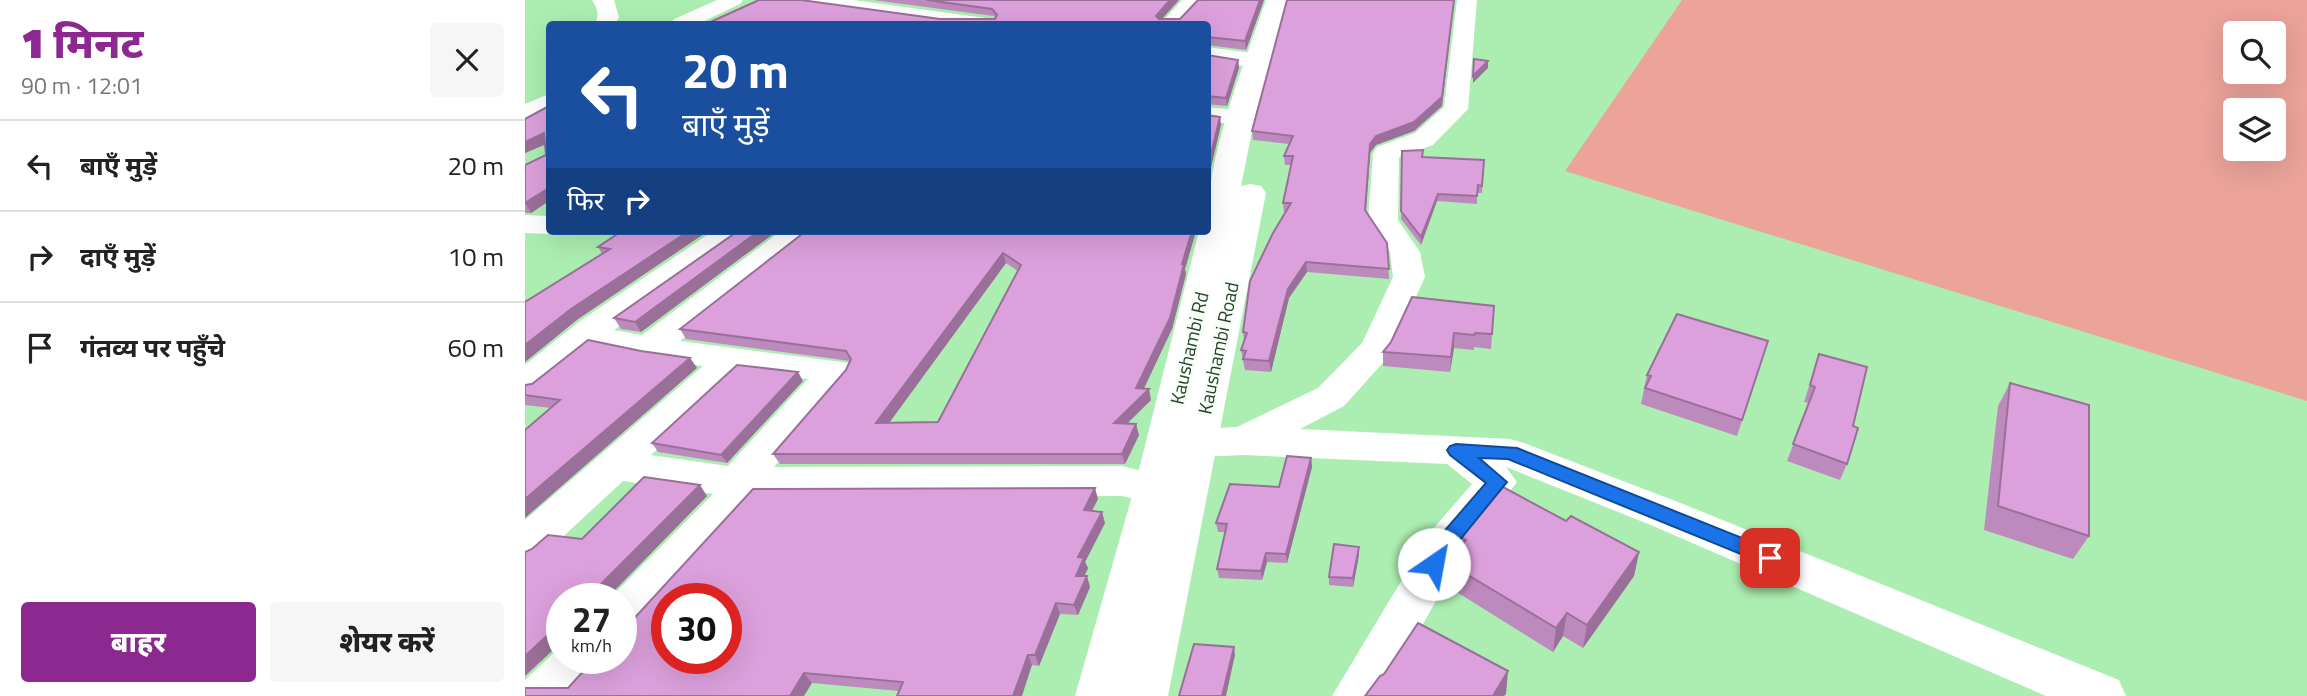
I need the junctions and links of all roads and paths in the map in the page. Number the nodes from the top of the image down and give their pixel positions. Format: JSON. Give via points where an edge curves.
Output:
{"nodes":[{"id":1,"x":602,"y":0,"type":"edge"},
{"id":2,"x":733,"y":0,"type":"edge"},
{"id":3,"x":807,"y":0,"type":"edge"},
{"id":4,"x":957,"y":0,"type":"edge"},
{"id":5,"x":1193,"y":0,"type":"edge"},
{"id":6,"x":1276,"y":0,"type":"edge"},
{"id":7,"x":1295,"y":0,"type":"edge"},
{"id":8,"x":1467,"y":0,"type":"edge"},
{"id":9,"x":868,"y":4,"type":"edge"},
{"id":10,"x":939,"y":18,"type":"junction"},
{"id":11,"x":607,"y":21,"type":"edge"},
{"id":12,"x":688,"y":21,"type":"edge"},
{"id":13,"x":962,"y":21,"type":"edge"},
{"id":14,"x":1173,"y":21,"type":"edge"},
{"id":15,"x":1211,"y":55,"type":"edge"},
{"id":16,"x":1259,"y":61,"type":"junction"},
{"id":17,"x":546,"y":103,"type":"edge"},
{"id":18,"x":525,"y":114,"type":"edge"},
{"id":19,"x":1224,"y":115,"type":"edge"},
{"id":20,"x":1215,"y":194,"type":"edge"},
{"id":21,"x":525,"y":214,"type":"edge"},
{"id":22,"x":1211,"y":214,"type":"edge"},
{"id":23,"x":525,"y":222,"type":"edge"},
{"id":24,"x":546,"y":225,"type":"edge"},
{"id":25,"x":727,"y":235,"type":"edge"},
{"id":26,"x":795,"y":235,"type":"edge"},
{"id":27,"x":1207,"y":235,"type":"edge"},
{"id":28,"x":588,"y":335,"type":"junction"},
{"id":29,"x":648,"y":348,"type":"junction"},
{"id":30,"x":733,"y":359,"type":"junction"},
{"id":31,"x":525,"y":383,"type":"edge"},
{"id":32,"x":1244,"y":441,"type":"junction"},
{"id":33,"x":1198,"y":443,"type":"junction"},
{"id":34,"x":1456,"y":450,"type":"junction"},
{"id":35,"x":615,"y":465,"type":"junction"},
{"id":36,"x":737,"y":482,"type":"junction"},
{"id":37,"x":1157,"y":489,"type":"junction"},
{"id":38,"x":525,"y":546,"type":"edge"},
{"id":39,"x":637,"y":601,"type":"edge"},
{"id":40,"x":565,"y":674,"type":"edge"},
{"id":41,"x":543,"y":696,"type":"edge"},
{"id":42,"x":1103,"y":696,"type":"edge"},
{"id":43,"x":1141,"y":696,"type":"edge"},
{"id":44,"x":1357,"y":696,"type":"edge"},
{"id":45,"x":2101,"y":696,"type":"edge"}],
"edges":[{"from":1,"to":11,"type":"street","via":[[607,4]]},
{"from":2,"to":12,"type":"street"},
{"from":3,"to":9,"type":"street"},
{"from":4,"to":10,"type":"street"},
{"from":5,"to":14,"type":"street"},
{"from":6,"to":16,"type":"main road","name":"Kaushambi Rd"},
{"from":7,"to":33,"type":"main road","name":"Kaushambi Road"},
{"from":8,"to":32,"type":"street","via":[[1456,109],[1425,139],[1386,153],[1383,220],[1405,252],[1409,277],[1377,348],[1331,397]]},
{"from":9,"to":10,"type":"street"},
{"from":10,"to":13,"type":"street"},
{"from":15,"to":16,"type":"street"},
{"from":16,"to":19,"type":"main road","name":"Kaushambi Rd"},
{"from":17,"to":18,"type":"street"},
{"from":19,"to":20,"type":"main road","name":"Kaushambi Rd"},
{"from":20,"to":22,"type":"main road","name":"Kaushambi Rd"},
{"from":21,"to":23,"type":"street","via":[[531,215]]},
{"from":23,"to":24,"type":"street"},
{"from":25,"to":28,"type":"street"},
{"from":26,"to":29,"type":"street"},
{"from":27,"to":37,"type":"main road","name":"Kaushambi Rd"},
{"from":28,"to":29,"type":"street"},
{"from":28,"to":31,"type":"street"},
{"from":29,"to":30,"type":"street"},
{"from":30,"to":35,"type":"street"},
{"from":30,"to":36,"type":"street","via":[[836,372]]},
{"from":32,"to":33,"type":"street"},
{"from":32,"to":34,"type":"street"},
{"from":33,"to":43,"type":"main road","name":"Kaushambi Road"},
{"from":34,"to":44,"type":"street","via":[[1497,482],[1447,542]]},
{"from":34,"to":45,"type":"street","via":[[1510,453]]},
{"from":35,"to":36,"type":"street"},
{"from":35,"to":38,"type":"street"},
{"from":36,"to":37,"type":"street","via":[[1122,481]]},
{"from":36,"to":39,"type":"street","via":[[747,484]]},
{"from":37,"to":42,"type":"main road","name":"Kaushambi Rd"},
{"from":40,"to":41,"type":"street"}]}
